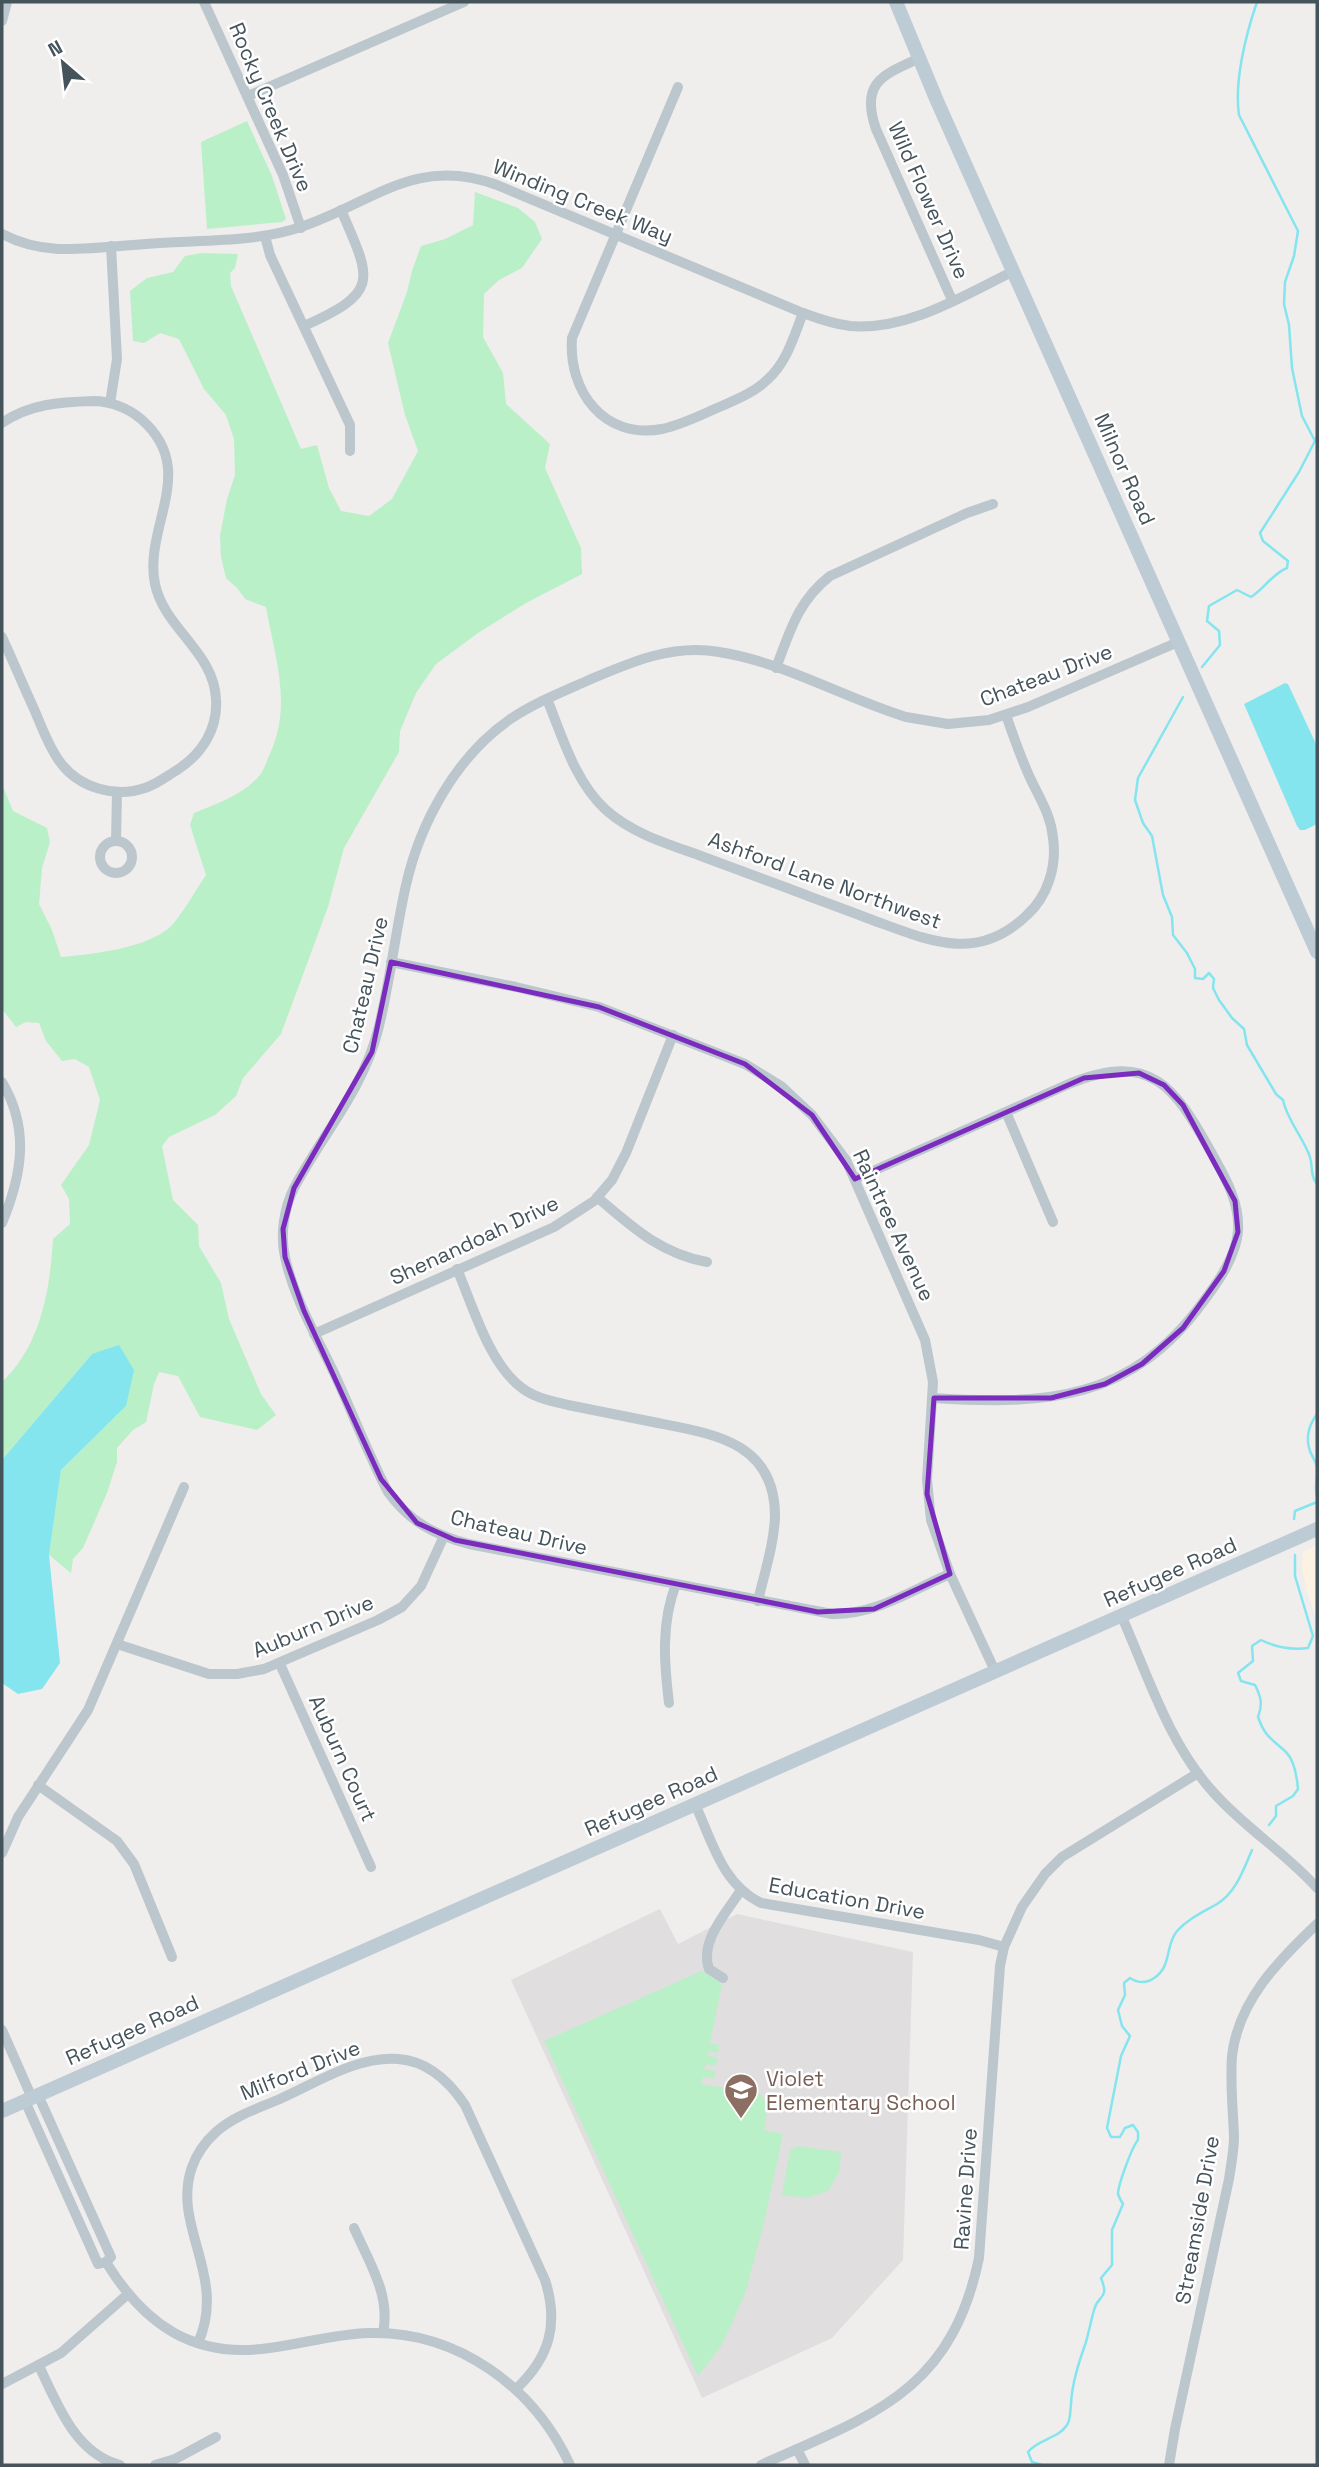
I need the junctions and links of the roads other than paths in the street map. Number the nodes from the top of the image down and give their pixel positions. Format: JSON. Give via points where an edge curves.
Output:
{"nodes":[{"id":1,"x":8,"y":2,"type":"edge"},
{"id":2,"x":204,"y":2,"type":"edge"},
{"id":3,"x":464,"y":2,"type":"edge"},
{"id":4,"x":895,"y":2,"type":"edge"},
{"id":5,"x":2,"y":21,"type":"edge"},
{"id":6,"x":920,"y":58,"type":"junction"},
{"id":7,"x":678,"y":87,"type":"dead end"},
{"id":8,"x":248,"y":96,"type":"junction"},
{"id":9,"x":341,"y":210,"type":"junction"},
{"id":10,"x":301,"y":228,"type":"junction"},
{"id":11,"x":2,"y":234,"type":"edge"},
{"id":12,"x":615,"y":234,"type":"junction"},
{"id":13,"x":265,"y":236,"type":"junction"},
{"id":14,"x":111,"y":246,"type":"junction"},
{"id":15,"x":1014,"y":271,"type":"junction"},
{"id":16,"x":952,"y":300,"type":"junction"},
{"id":17,"x":803,"y":313,"type":"junction"},
{"id":18,"x":304,"y":326,"type":"junction"},
{"id":19,"x":110,"y":403,"type":"junction"},
{"id":20,"x":2,"y":423,"type":"edge"},
{"id":21,"x":350,"y":451,"type":"dead end"},
{"id":22,"x":993,"y":504,"type":"dead end"},
{"id":23,"x":2,"y":637,"type":"edge"},
{"id":24,"x":1178,"y":642,"type":"junction"},
{"id":25,"x":776,"y":668,"type":"junction"},
{"id":26,"x":547,"y":699,"type":"junction"},
{"id":27,"x":1006,"y":715,"type":"junction"},
{"id":28,"x":117,"y":792,"type":"junction"},
{"id":29,"x":116,"y":841,"type":"dead end"},
{"id":30,"x":1317,"y":952,"type":"edge"},
{"id":31,"x":391,"y":962,"type":"junction"},
{"id":32,"x":673,"y":1035,"type":"junction"},
{"id":33,"x":2,"y":1082,"type":"edge"},
{"id":34,"x":1006,"y":1112,"type":"junction"},
{"id":35,"x":855,"y":1179,"type":"junction"},
{"id":36,"x":597,"y":1197,"type":"junction"},
{"id":37,"x":1054,"y":1222,"type":"dead end"},
{"id":38,"x":2,"y":1223,"type":"edge"},
{"id":39,"x":707,"y":1262,"type":"dead end"},
{"id":40,"x":457,"y":1269,"type":"junction"},
{"id":41,"x":314,"y":1334,"type":"junction"},
{"id":42,"x":933,"y":1398,"type":"junction"},
{"id":43,"x":184,"y":1487,"type":"dead end"},
{"id":44,"x":1317,"y":1529,"type":"edge"},
{"id":45,"x":444,"y":1536,"type":"junction"},
{"id":46,"x":950,"y":1574,"type":"junction"},
{"id":47,"x":676,"y":1584,"type":"junction"},
{"id":48,"x":758,"y":1601,"type":"junction"},
{"id":49,"x":1122,"y":1617,"type":"junction"},
{"id":50,"x":117,"y":1644,"type":"junction"},
{"id":51,"x":280,"y":1664,"type":"junction"},
{"id":52,"x":995,"y":1671,"type":"junction"},
{"id":53,"x":669,"y":1703,"type":"dead end"},
{"id":54,"x":1198,"y":1773,"type":"junction"},
{"id":55,"x":38,"y":1785,"type":"junction"},
{"id":56,"x":695,"y":1804,"type":"junction"},
{"id":57,"x":2,"y":1853,"type":"edge"},
{"id":58,"x":371,"y":1867,"type":"dead end"},
{"id":59,"x":1317,"y":1888,"type":"edge"},
{"id":60,"x":741,"y":1890,"type":"junction"},
{"id":61,"x":1317,"y":1924,"type":"edge"},
{"id":62,"x":1004,"y":1947,"type":"junction"},
{"id":63,"x":172,"y":1957,"type":"dead end"},
{"id":64,"x":723,"y":1978,"type":"dead end"},
{"id":65,"x":2,"y":2030,"type":"edge"},
{"id":66,"x":32,"y":2098,"type":"junction"},
{"id":67,"x":2,"y":2111,"type":"edge"},
{"id":68,"x":354,"y":2228,"type":"dead end"},
{"id":69,"x":128,"y":2294,"type":"junction"},
{"id":70,"x":383,"y":2333,"type":"junction"},
{"id":71,"x":198,"y":2343,"type":"junction"},
{"id":72,"x":39,"y":2366,"type":"junction"},
{"id":73,"x":2,"y":2384,"type":"edge"},
{"id":74,"x":516,"y":2389,"type":"junction"},
{"id":75,"x":216,"y":2437,"type":"dead end"},
{"id":76,"x":797,"y":2449,"type":"junction"},
{"id":77,"x":105,"y":2463,"type":"edge"},
{"id":78,"x":120,"y":2465,"type":"edge"},
{"id":79,"x":155,"y":2465,"type":"edge"},
{"id":80,"x":570,"y":2465,"type":"edge"},
{"id":81,"x":761,"y":2465,"type":"edge"},
{"id":82,"x":805,"y":2465,"type":"edge"},
{"id":83,"x":1169,"y":2465,"type":"edge"}],
"edges":[{"from":1,"to":5,"type":"street"},
{"from":2,"to":8,"type":"street","name":"Rocky Creek Drive"},
{"from":3,"to":8,"type":"street"},
{"from":4,"to":6,"type":"main road","name":"Milnor Road"},
{"from":6,"to":15,"type":"main road","name":"Milnor Road"},
{"from":6,"to":16,"type":"street","name":"Wild Flower Drive","via":[[880,80],[869,103],[876,129]]},
{"from":7,"to":12,"type":"street"},
{"from":8,"to":10,"type":"street","name":"Rocky Creek Drive"},
{"from":9,"to":10,"type":"street","name":"Winding Creek Way"},
{"from":9,"to":12,"type":"street","name":"Winding Creek Way","via":[[414,178],[448,174],[497,185]]},
{"from":9,"to":18,"type":"street","via":[[364,266],[362,284],[350,303]]},
{"from":10,"to":13,"type":"street","name":"Winding Creek Way"},
{"from":11,"to":14,"type":"street","name":"Winding Creek Way","via":[[58,249]]},
{"from":12,"to":17,"type":"street","name":"Winding Creek Way"},
{"from":12,"to":17,"type":"street","via":[[572,338],[571,351],[581,391],[613,423],[661,429],[750,393],[781,365]]},
{"from":13,"to":14,"type":"street","name":"Winding Creek Way"},
{"from":13,"to":18,"type":"street"},
{"from":14,"to":19,"type":"street","via":[[117,359]]},
{"from":15,"to":16,"type":"street","name":"Winding Creek Way"},
{"from":15,"to":24,"type":"main road","name":"Milnor Road"},
{"from":16,"to":17,"type":"street","name":"Winding Creek Way","via":[[877,326],[837,324]]},
{"from":18,"to":21,"type":"street","via":[[350,425]]},
{"from":19,"to":20,"type":"street","via":[[41,405]]},
{"from":19,"to":28,"type":"street","via":[[137,416],[163,449],[169,477],[154,560],[155,585],[166,610],[205,663],[216,699],[208,738],[192,758],[147,788]]},
{"from":22,"to":25,"type":"street","via":[[830,576],[802,605]]},
{"from":23,"to":28,"type":"street","via":[[60,762],[93,787]]},
{"from":24,"to":27,"type":"street","name":"Chateau Drive"},
{"from":24,"to":30,"type":"main road","name":"Milnor Road"},
{"from":25,"to":26,"type":"street","name":"Chateau Drive","via":[[721,652],[670,652],[637,660]]},
{"from":25,"to":27,"type":"street","name":"Chateau Drive","via":[[931,723],[976,723]]},
{"from":26,"to":27,"type":"street","name":"Ashford Lane Northwest","via":[[580,776],[595,799],[625,824],[820,901],[953,945],[981,942],[1019,924],[1042,897],[1053,864],[1053,836],[1046,809]]},
{"from":26,"to":31,"type":"street","name":"Chateau Drive","via":[[487,738],[443,793],[413,858]]},
{"from":28,"to":29,"type":"street"},
{"from":31,"to":32,"type":"street","name":"Raintree Avenue","via":[[572,1000]]},
{"from":31,"to":41,"type":"street","name":"Chateau Drive","via":[[367,1066],[294,1188],[285,1215],[285,1257]]},
{"from":32,"to":35,"type":"street","name":"Raintree Avenue","via":[[745,1063],[781,1086],[830,1137]]},
{"from":32,"to":36,"type":"street","name":"Shenandoah Drive","via":[[626,1153]]},
{"from":33,"to":38,"type":"street","via":[[17,1117],[21,1144],[16,1185]]},
{"from":34,"to":35,"type":"street"},
{"from":34,"to":37,"type":"street"},
{"from":34,"to":42,"type":"street","via":[[1097,1074],[1125,1071],[1153,1078],[1183,1105],[1225,1178],[1235,1200],[1236,1243],[1209,1294],[1183,1328],[1153,1356],[1118,1378],[1051,1398]]},
{"from":35,"to":42,"type":"street","name":"Raintree Avenue","via":[[925,1340]]},
{"from":36,"to":39,"type":"street","via":[[657,1246]]},
{"from":36,"to":40,"type":"street","name":"Shenandoah Drive","via":[[554,1227]]},
{"from":40,"to":41,"type":"street","name":"Shenandoah Drive"},
{"from":40,"to":48,"type":"street","via":[[496,1357],[522,1388],[547,1400],[710,1433],[748,1453],[765,1475],[774,1502],[774,1530]]},
{"from":41,"to":45,"type":"street","name":"Chateau Drive","via":[[388,1492],[417,1523]]},
{"from":42,"to":46,"type":"street","name":"Raintree Avenue","via":[[927,1494]]},
{"from":43,"to":50,"type":"street"},
{"from":44,"to":49,"type":"main road","name":"Refugee Road"},
{"from":45,"to":47,"type":"street","name":"Chateau Drive"},
{"from":45,"to":51,"type":"street","name":"Auburn Drive","via":[[421,1586],[401,1607]]},
{"from":46,"to":48,"type":"street","name":"Chateau Drive","via":[[860,1613],[832,1614]]},
{"from":46,"to":52,"type":"street","name":"Raintree Avenue"},
{"from":47,"to":48,"type":"street","name":"Chateau Drive"},
{"from":47,"to":53,"type":"street","via":[[664,1635]]},
{"from":49,"to":52,"type":"main road","name":"Refugee Road"},
{"from":49,"to":54,"type":"street","via":[[1174,1733]]},
{"from":50,"to":51,"type":"street","name":"Auburn Drive","via":[[209,1674],[250,1673]]},
{"from":50,"to":55,"type":"street","via":[[88,1710]]},
{"from":51,"to":58,"type":"street","name":"Auburn Court"},
{"from":52,"to":56,"type":"main road","name":"Refugee Road"},
{"from":54,"to":59,"type":"street","via":[[1238,1818]]},
{"from":54,"to":62,"type":"street","name":"Ravine Drive","via":[[1062,1857],[1022,1907]]},
{"from":55,"to":57,"type":"street"},
{"from":55,"to":63,"type":"street","via":[[127,1852]]},
{"from":56,"to":60,"type":"street","name":"Education Drive","via":[[723,1868]]},
{"from":56,"to":66,"type":"main road","name":"Refugee Road"},
{"from":60,"to":62,"type":"street","name":"Education Drive","via":[[774,1907]]},
{"from":60,"to":64,"type":"street","via":[[717,1926],[706,1955],[709,1969]]},
{"from":61,"to":83,"type":"street","name":"Streamside Drive","via":[[1262,1983],[1235,2041],[1231,2165]]},
{"from":62,"to":76,"type":"street","name":"Ravine Drive","via":[[979,2258],[965,2309],[945,2346],[908,2389],[861,2420]]},
{"from":65,"to":66,"type":"street"},
{"from":66,"to":67,"type":"main road","name":"Refugee Road"},
{"from":66,"to":69,"type":"street","via":[[111,2257],[106,2262]]},
{"from":68,"to":70,"type":"street","via":[[383,2294]]},
{"from":69,"to":71,"type":"street","via":[[162,2326]]},
{"from":69,"to":72,"type":"street","via":[[61,2353]]},
{"from":70,"to":71,"type":"street","via":[[252,2350]]},
{"from":70,"to":74,"type":"street","via":[[458,2351]]},
{"from":71,"to":74,"type":"street","name":"Milford Drive","via":[[207,2317],[208,2289],[188,2193],[199,2153],[217,2132],[253,2110],[356,2065],[383,2059],[411,2061],[436,2073],[465,2105],[544,2280],[552,2306],[551,2332],[542,2358]]},
{"from":72,"to":73,"type":"street"},
{"from":72,"to":77,"type":"street","via":[[71,2428]]},
{"from":74,"to":80,"type":"street","via":[[550,2428]]},
{"from":75,"to":79,"type":"street"},
{"from":76,"to":81,"type":"street","name":"Ravine Drive"},
{"from":76,"to":82,"type":"street"},
{"from":77,"to":78,"type":"street"}]}
